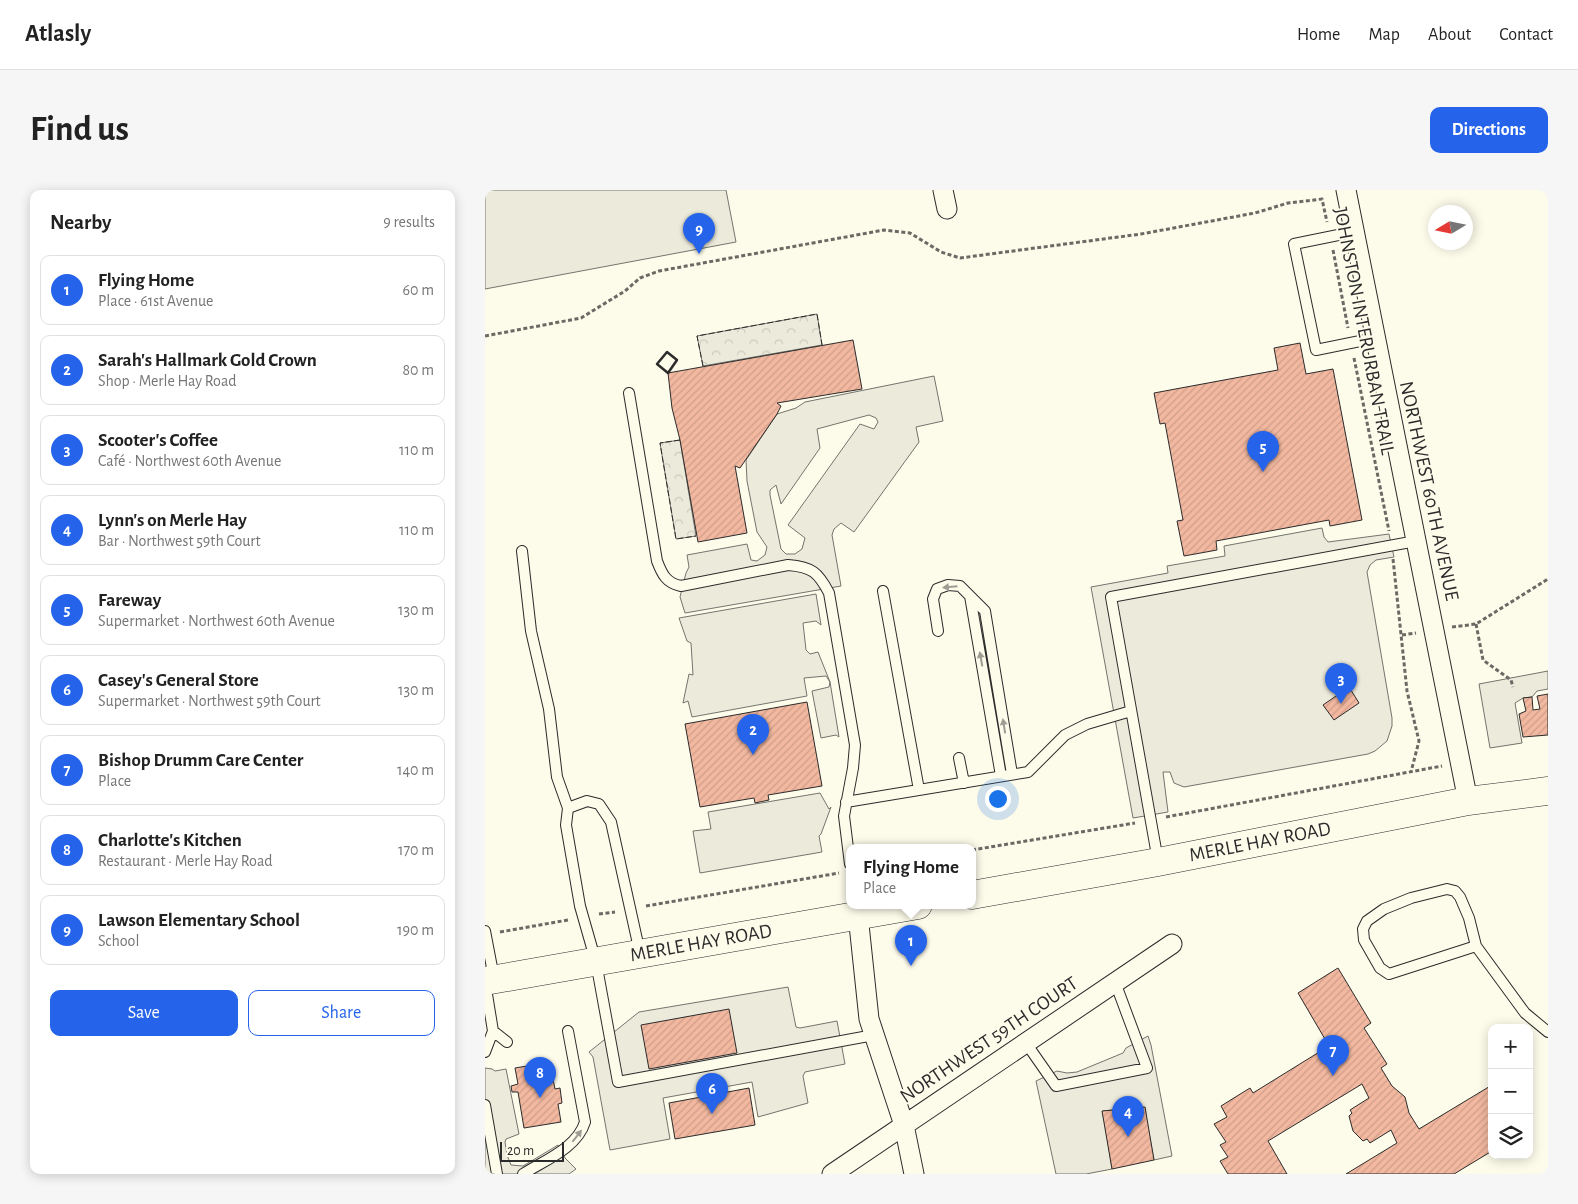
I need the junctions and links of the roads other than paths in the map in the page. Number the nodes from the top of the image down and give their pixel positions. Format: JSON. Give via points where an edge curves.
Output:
{"nodes":[{"id":1,"x":943,"y":190,"type":"edge"},
{"id":2,"x":1346,"y":190,"type":"edge"},
{"id":3,"x":947,"y":209,"type":"dead end"},
{"id":4,"x":1353,"y":232,"type":"junction"},
{"id":5,"x":1375,"y":338,"type":"junction"},
{"id":6,"x":629,"y":393,"type":"dead end"},
{"id":7,"x":1416,"y":541,"type":"junction"},
{"id":8,"x":522,"y":550,"type":"dead end"},
{"id":9,"x":883,"y":591,"type":"dead end"},
{"id":10,"x":970,"y":596,"type":"junction"},
{"id":11,"x":938,"y":631,"type":"dead end"},
{"id":12,"x":1131,"y":711,"type":"junction"},
{"id":13,"x":959,"y":758,"type":"dead end"},
{"id":14,"x":1012,"y":774,"type":"junction"},
{"id":15,"x":1001,"y":776,"type":"junction"},
{"id":16,"x":964,"y":783,"type":"junction"},
{"id":17,"x":919,"y":790,"type":"junction"},
{"id":18,"x":1548,"y":791,"type":"edge"},
{"id":19,"x":846,"y":802,"type":"junction"},
{"id":20,"x":1468,"y":802,"type":"junction"},
{"id":21,"x":568,"y":808,"type":"junction"},
{"id":22,"x":848,"y":844,"type":"edge"},
{"id":23,"x":1158,"y":862,"type":"junction"},
{"id":24,"x":976,"y":894,"type":"edge"},
{"id":25,"x":857,"y":910,"type":"edge"},
{"id":26,"x":485,"y":933,"type":"edge"},
{"id":27,"x":1172,"y":944,"type":"dead end"},
{"id":28,"x":1476,"y":946,"type":"junction"},
{"id":29,"x":640,"y":954,"type":"junction"},
{"id":30,"x":596,"y":962,"type":"junction"},
{"id":31,"x":488,"y":981,"type":"edge"},
{"id":32,"x":1115,"y":982,"type":"junction"},
{"id":33,"x":493,"y":1031,"type":"junction"},
{"id":34,"x":568,"y":1031,"type":"dead end"},
{"id":35,"x":1548,"y":1032,"type":"edge"},
{"id":36,"x":874,"y":1035,"type":"junction"},
{"id":37,"x":507,"y":1042,"type":"dead end"},
{"id":38,"x":1026,"y":1043,"type":"junction"},
{"id":39,"x":485,"y":1052,"type":"edge"},
{"id":40,"x":485,"y":1105,"type":"edge"},
{"id":41,"x":904,"y":1125,"type":"junction"},
{"id":42,"x":497,"y":1174,"type":"edge"},
{"id":43,"x":523,"y":1174,"type":"edge"},
{"id":44,"x":832,"y":1174,"type":"edge"},
{"id":45,"x":914,"y":1174,"type":"edge"}],
"edges":[{"from":1,"to":3,"type":"street"},
{"from":2,"to":4,"type":"street","name":"NORTHWEST 60TH AVENUE"},
{"from":4,"to":5,"type":"street","name":"NORTHWEST 60TH AVENUE"},
{"from":4,"to":5,"type":"lane","via":[[1294,244],[1316,350]]},
{"from":5,"to":7,"type":"street","name":"NORTHWEST 60TH AVENUE"},
{"from":6,"to":19,"type":"lane","via":[[657,561],[664,578],[681,586],[788,565],[805,567],[820,576],[829,592],[855,745]]},
{"from":7,"to":12,"type":"lane","via":[[1111,597]]},
{"from":7,"to":20,"type":"street","name":"NORTHWEST 60TH AVENUE"},
{"from":8,"to":21,"type":"lane","via":[[531,631],[549,709],[557,777]]},
{"from":9,"to":17,"type":"lane"},
{"from":10,"to":11,"type":"lane","one_way":true,"via":[[960,586],[948,585],[937,589],[933,599]]},
{"from":14,"to":10,"type":"lane","one_way":true,"via":[[985,611]]},
{"from":15,"to":10,"type":"lane","one_way":true},
{"from":12,"to":14,"type":"lane","via":[[1087,724],[1065,735],[1028,772]]},
{"from":12,"to":23,"type":"lane"},
{"from":13,"to":16,"type":"lane"},
{"from":14,"to":15,"type":"lane"},
{"from":15,"to":16,"type":"lane"},
{"from":16,"to":17,"type":"lane"},
{"from":17,"to":19,"type":"lane"},
{"from":18,"to":20,"type":"main road","name":"MERLE HAY ROAD"},
{"from":19,"to":22,"type":"lane"},
{"from":20,"to":23,"type":"main road","name":"MERLE HAY ROAD"},
{"from":21,"to":29,"type":"lane","via":[[587,801],[599,804],[611,822]]},
{"from":21,"to":30,"type":"lane","via":[[566,825],[580,906]]},
{"from":23,"to":24,"type":"main road","name":"MERLE HAY ROAD"},
{"from":25,"to":29,"type":"main road","name":"MERLE HAY ROAD"},
{"from":25,"to":36,"type":"street","via":[[869,1019]]},
{"from":26,"to":31,"type":"lane"},
{"from":27,"to":32,"type":"street","name":"NORTHWEST 59TH COURT"},
{"from":28,"to":28,"type":"lane","via":[[1460,897],[1447,889],[1411,898],[1384,910],[1367,922],[1363,929],[1364,940],[1379,968],[1389,974]]},
{"from":28,"to":35,"type":"lane","via":[[1525,1013]]},
{"from":29,"to":30,"type":"main road","name":"MERLE HAY ROAD"},
{"from":30,"to":31,"type":"main road","name":"MERLE HAY ROAD"},
{"from":30,"to":36,"type":"lane","via":[[618,1082]]},
{"from":31,"to":33,"type":"lane"},
{"from":32,"to":38,"type":"street","name":"NORTHWEST 59TH COURT"},
{"from":32,"to":38,"type":"lane","via":[[1147,1068],[1056,1086]]},
{"from":33,"to":37,"type":"lane"},
{"from":33,"to":39,"type":"lane"},
{"from":43,"to":34,"type":"lane","one_way":true,"via":[[570,1145],[585,1122]]},
{"from":36,"to":41,"type":"street"},
{"from":38,"to":41,"type":"street","name":"NORTHWEST 59TH COURT"},
{"from":40,"to":42,"type":"lane"},
{"from":41,"to":44,"type":"street","name":"NORTHWEST 59TH COURT"},
{"from":41,"to":45,"type":"street"}]}
